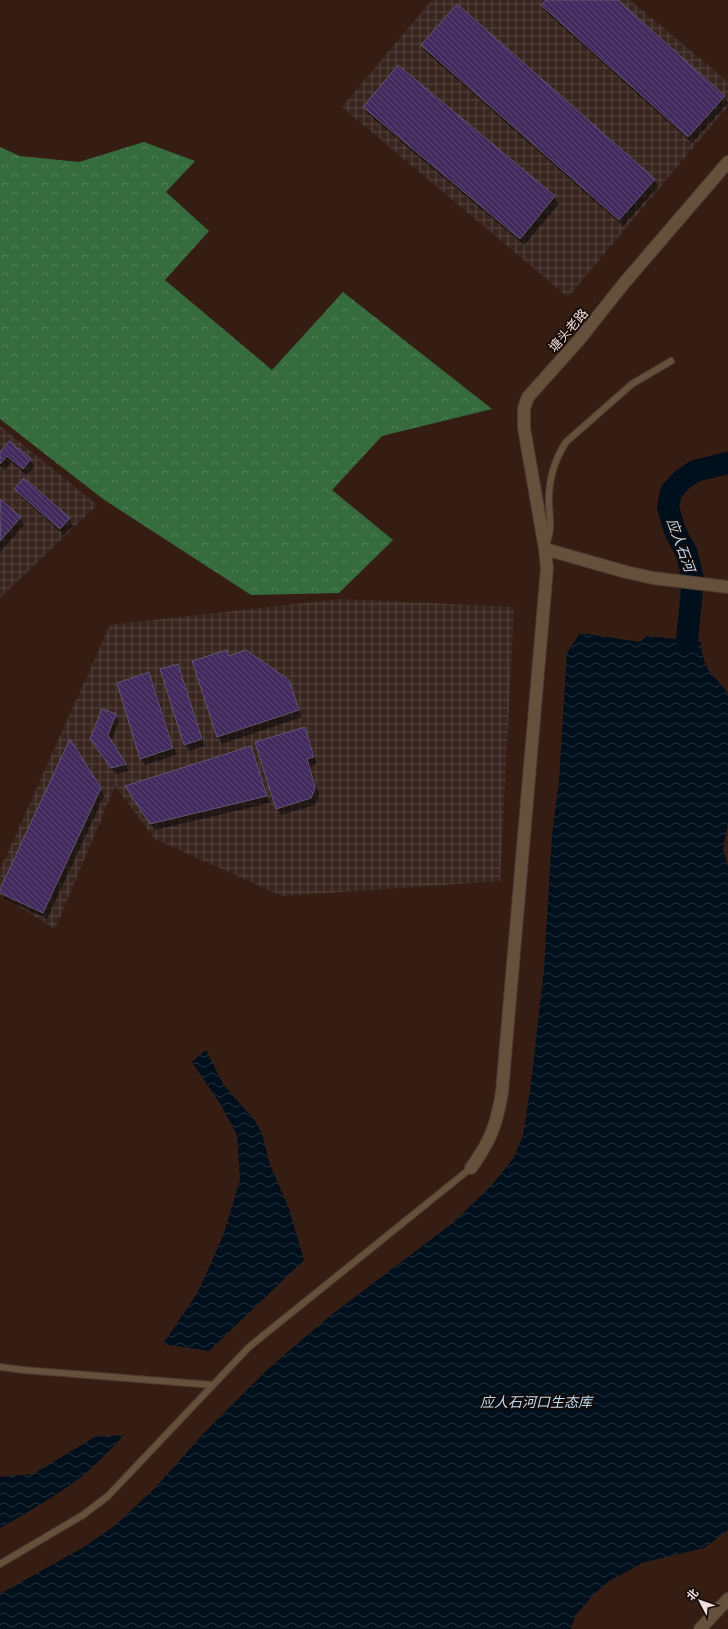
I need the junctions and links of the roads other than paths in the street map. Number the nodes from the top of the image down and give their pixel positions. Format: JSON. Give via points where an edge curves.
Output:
{"nodes":[{"id":1,"x":728,"y":162,"type":"edge"},
{"id":2,"x":671,"y":361,"type":"dead end"},
{"id":3,"x":545,"y":549,"type":"junction"},
{"id":4,"x":728,"y":587,"type":"edge"},
{"id":5,"x":471,"y":1168,"type":"joint"},
{"id":6,"x":0,"y":1366,"type":"edge"},
{"id":7,"x":213,"y":1385,"type":"junction"},
{"id":8,"x":0,"y":1564,"type":"edge"},
{"id":9,"x":728,"y":1599,"type":"edge"},
{"id":10,"x":700,"y":1629,"type":"edge"}],
"edges":[{"from":1,"to":3,"type":"street","name":"塘头老路","via":[[528,397],[524,408],[524,428]]},
{"from":2,"to":3,"type":"lane","via":[[632,384],[566,442],[554,463],[552,473],[549,498],[551,521]]},
{"from":3,"to":4,"type":"street","via":[[653,578]]},
{"from":3,"to":5,"type":"street","name":"塘头老路","via":[[547,568],[502,1092],[499,1115],[492,1133]]},
{"from":5,"to":7,"type":"lane","via":[[249,1347]]},
{"from":6,"to":7,"type":"lane"},
{"from":7,"to":8,"type":"lane","via":[[108,1496],[83,1515]]},
{"from":9,"to":10,"type":"street"}]}
